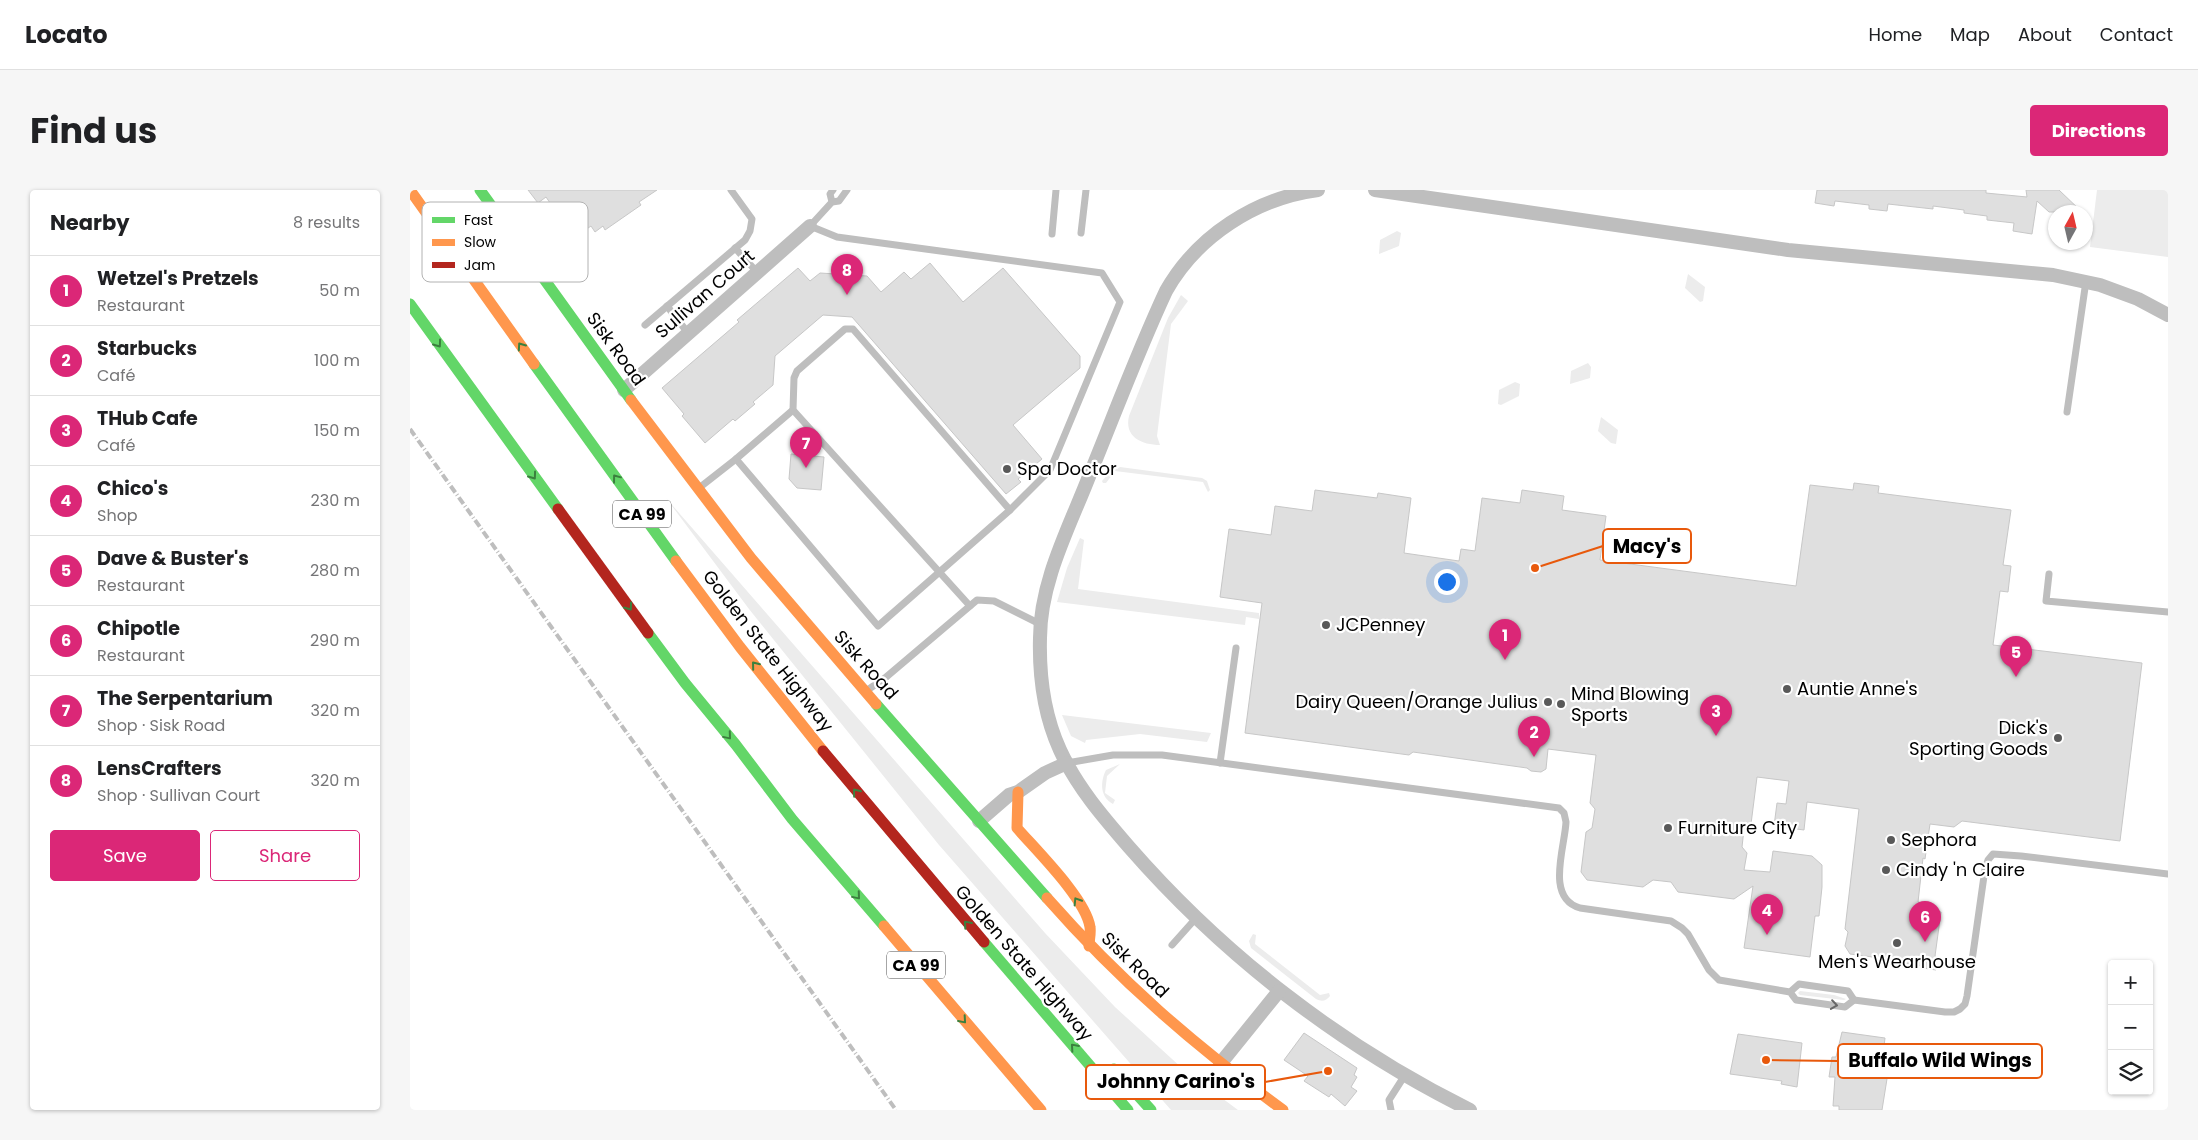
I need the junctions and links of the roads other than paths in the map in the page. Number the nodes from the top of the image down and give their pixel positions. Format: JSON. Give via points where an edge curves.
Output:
{"nodes":[{"id":1,"x":410,"y":190,"type":"edge"},
{"id":2,"x":480,"y":190,"type":"edge"},
{"id":3,"x":731,"y":190,"type":"edge"},
{"id":4,"x":833,"y":190,"type":"edge"},
{"id":5,"x":847,"y":190,"type":"edge"},
{"id":6,"x":1056,"y":190,"type":"edge"},
{"id":7,"x":1086,"y":190,"type":"edge"},
{"id":8,"x":1318,"y":190,"type":"edge"},
{"id":9,"x":1375,"y":190,"type":"edge"},
{"id":10,"x":489,"y":202,"type":"edge"},
{"id":11,"x":832,"y":202,"type":"junction"},
{"id":12,"x":422,"y":207,"type":"edge"},
{"id":13,"x":810,"y":226,"type":"junction"},
{"id":14,"x":1080,"y":233,"type":"dead end"},
{"id":15,"x":1052,"y":234,"type":"dead end"},
{"id":16,"x":735,"y":248,"type":"junction"},
{"id":17,"x":757,"y":272,"type":"junction"},
{"id":18,"x":2086,"y":281,"type":"junction"},
{"id":19,"x":475,"y":282,"type":"edge"},
{"id":20,"x":546,"y":282,"type":"edge"},
{"id":21,"x":410,"y":304,"type":"edge"},
{"id":22,"x":667,"y":306,"type":"junction"},
{"id":23,"x":2168,"y":315,"type":"edge"},
{"id":24,"x":645,"y":325,"type":"dead end"},
{"id":25,"x":688,"y":333,"type":"junction"},
{"id":26,"x":624,"y":390,"type":"junction"},
{"id":27,"x":793,"y":410,"type":"junction"},
{"id":28,"x":2067,"y":412,"type":"dead end"},
{"id":29,"x":736,"y":459,"type":"junction"},
{"id":30,"x":697,"y":489,"type":"junction"},
{"id":31,"x":1010,"y":510,"type":"junction"},
{"id":32,"x":940,"y":573,"type":"junction"},
{"id":33,"x":2049,"y":574,"type":"dead end"},
{"id":34,"x":970,"y":606,"type":"junction"},
{"id":35,"x":2168,"y":612,"type":"edge"},
{"id":36,"x":1040,"y":624,"type":"junction"},
{"id":37,"x":1236,"y":648,"type":"dead end"},
{"id":38,"x":866,"y":691,"type":"junction"},
{"id":39,"x":1067,"y":763,"type":"junction"},
{"id":40,"x":1220,"y":763,"type":"junction"},
{"id":41,"x":1018,"y":792,"type":"junction"},
{"id":42,"x":792,"y":818,"type":"junction"},
{"id":43,"x":979,"y":820,"type":"junction"},
{"id":44,"x":886,"y":830,"type":"junction"},
{"id":45,"x":2168,"y":874,"type":"edge"},
{"id":46,"x":850,"y":904,"type":"dead end"},
{"id":47,"x":1196,"y":917,"type":"junction"},
{"id":48,"x":983,"y":922,"type":"dead end"},
{"id":49,"x":1172,"y":945,"type":"dead end"},
{"id":50,"x":1089,"y":946,"type":"junction"},
{"id":51,"x":1279,"y":991,"type":"junction"},
{"id":52,"x":1790,"y":992,"type":"junction"},
{"id":53,"x":1854,"y":1000,"type":"junction"},
{"id":54,"x":1105,"y":1060,"type":"dead end"},
{"id":55,"x":1220,"y":1064,"type":"junction"},
{"id":56,"x":1405,"y":1075,"type":"junction"},
{"id":57,"x":1041,"y":1110,"type":"edge"},
{"id":58,"x":1128,"y":1110,"type":"edge"},
{"id":59,"x":1151,"y":1110,"type":"edge"},
{"id":60,"x":1283,"y":1110,"type":"edge"},
{"id":61,"x":1391,"y":1110,"type":"edge"},
{"id":62,"x":1470,"y":1110,"type":"edge"}],
"edges":[{"from":12,"to":1,"type":"main road","name":"Golden State Highway","number":"CA 99","one_way":true},
{"from":2,"to":10,"type":"main road","name":"Sisk Road"},
{"from":3,"to":16,"type":"lane","via":[[752,219],[745,240]]},
{"from":4,"to":11,"type":"lane","via":[[830,194]]},
{"from":5,"to":11,"type":"lane","via":[[839,201]]},
{"from":6,"to":15,"type":"lane"},
{"from":7,"to":14,"type":"lane"},
{"from":8,"to":36,"type":"street","via":[[1274,200],[1236,220],[1201,246],[1175,276],[1158,309],[1055,564]]},
{"from":9,"to":18,"type":"street","via":[[1788,250],[2053,275]]},
{"from":11,"to":13,"type":"lane"},
{"from":13,"to":17,"type":"street","name":"Sullivan Court"},
{"from":13,"to":31,"type":"lane","via":[[837,237],[1102,273],[1120,302],[1054,465]]},
{"from":16,"to":17,"type":"lane"},
{"from":16,"to":22,"type":"lane"},
{"from":17,"to":25,"type":"street","name":"Sullivan Court"},
{"from":18,"to":23,"type":"street"},
{"from":18,"to":28,"type":"lane"},
{"from":44,"to":19,"type":"main road","name":"Golden State Highway","number":"CA 99","one_way":true,"via":[[735,640]]},
{"from":20,"to":26,"type":"main road","name":"Sisk Road"},
{"from":21,"to":42,"type":"main road","number":"CA 99","one_way":true,"via":[[679,675]]},
{"from":22,"to":24,"type":"lane"},
{"from":22,"to":25,"type":"lane"},
{"from":25,"to":26,"type":"street","name":"Sullivan Court"},
{"from":26,"to":30,"type":"main road","name":"Sisk Road"},
{"from":27,"to":29,"type":"lane"},
{"from":27,"to":31,"type":"lane","via":[[797,371],[845,329],[853,329]]},
{"from":27,"to":32,"type":"lane"},
{"from":29,"to":30,"type":"lane"},
{"from":29,"to":32,"type":"lane","via":[[878,626]]},
{"from":30,"to":38,"type":"main road","name":"Sisk Road","via":[[747,554]]},
{"from":31,"to":32,"type":"lane"},
{"from":32,"to":34,"type":"lane"},
{"from":33,"to":35,"type":"lane","via":[[2046,600]]},
{"from":34,"to":36,"type":"lane","via":[[977,600],[994,601]]},
{"from":34,"to":38,"type":"lane"},
{"from":36,"to":39,"type":"street","via":[[1043,696]]},
{"from":37,"to":40,"type":"lane"},
{"from":38,"to":43,"type":"main road","name":"Sisk Road"},
{"from":39,"to":40,"type":"lane","via":[[1128,753]]},
{"from":39,"to":41,"type":"street","via":[[1045,773]]},
{"from":39,"to":47,"type":"street","via":[[1101,814]]},
{"from":40,"to":52,"type":"lane","via":[[1559,808],[1566,822],[1558,882],[1570,903],[1580,908],[1670,921],[1688,934],[1709,970],[1719,980]]},
{"from":41,"to":43,"type":"street","via":[[1009,795]]},
{"from":50,"to":41,"type":"main road","one_way":true,"via":[[1087,917],[1072,892],[1018,830]]},
{"from":42,"to":46,"type":"main road"},
{"from":42,"to":57,"type":"main road","number":"CA 99","one_way":true},
{"from":43,"to":50,"type":"main road","name":"Sisk Road"},
{"from":44,"to":48,"type":"main road"},
{"from":58,"to":44,"type":"main road","name":"Golden State Highway","number":"CA 99","one_way":true},
{"from":45,"to":53,"type":"lane","via":[[1993,854],[1985,869],[1965,1004],[1954,1012],[1945,1012]]},
{"from":47,"to":49,"type":"lane"},
{"from":47,"to":51,"type":"street"},
{"from":50,"to":55,"type":"main road","name":"Sisk Road","via":[[1146,1001]]},
{"from":51,"to":55,"type":"street"},
{"from":51,"to":56,"type":"street"},
{"from":52,"to":53,"type":"lane","one_way":true,"via":[[1796,1000],[1845,1007]]},
{"from":52,"to":53,"type":"lane","via":[[1799,984],[1848,991]]},
{"from":54,"to":59,"type":"main road"},
{"from":55,"to":60,"type":"main road","name":"Sisk Road"},
{"from":56,"to":61,"type":"lane","via":[[1389,1100]]},
{"from":56,"to":62,"type":"street"}]}
